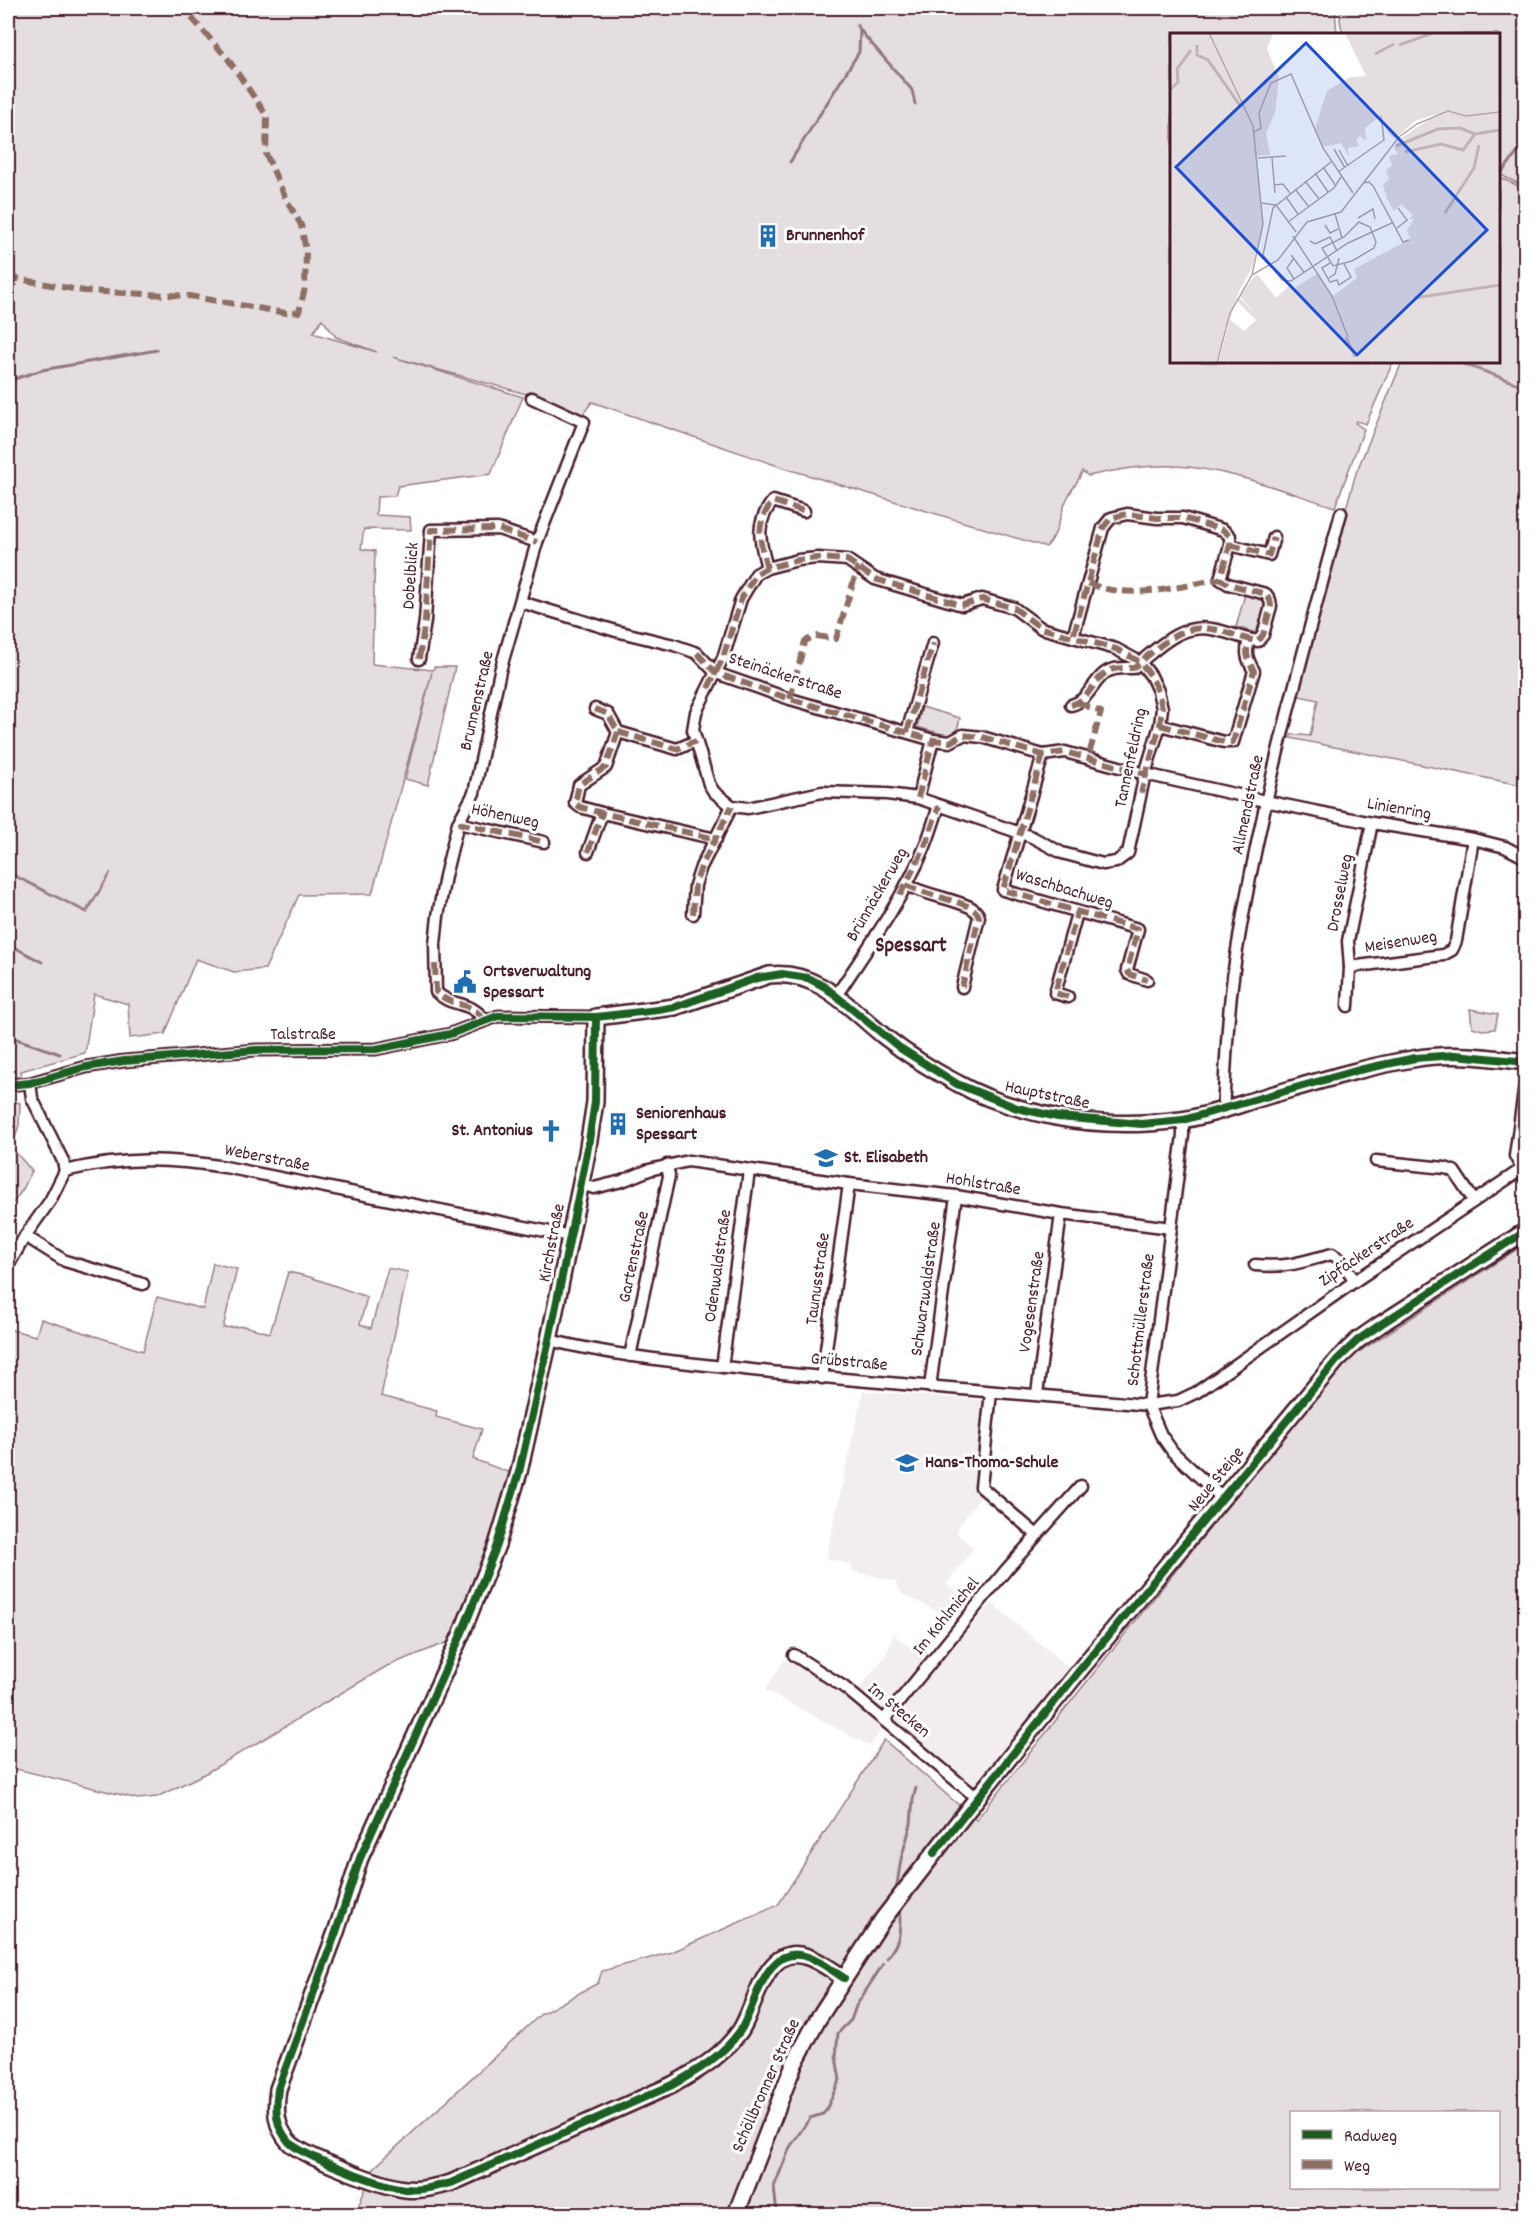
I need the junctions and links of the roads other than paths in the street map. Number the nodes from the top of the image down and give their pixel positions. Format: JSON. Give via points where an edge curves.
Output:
{"nodes":[{"id":1,"x":532,"y":398,"type":"dead end"},
{"id":2,"x":804,"y":511,"type":"dead end"},
{"id":3,"x":1341,"y":513,"type":"dead end"},
{"id":4,"x":1274,"y":537,"type":"dead end"},
{"id":5,"x":537,"y":542,"type":"junction"},
{"id":6,"x":1230,"y":545,"type":"junction"},
{"id":7,"x":767,"y":568,"type":"junction"},
{"id":8,"x":521,"y":602,"type":"junction"},
{"id":9,"x":1073,"y":637,"type":"junction"},
{"id":10,"x":1249,"y":640,"type":"junction"},
{"id":11,"x":933,"y":643,"type":"dead end"},
{"id":12,"x":419,"y":659,"type":"dead end"},
{"id":13,"x":1140,"y":662,"type":"junction"},
{"id":14,"x":716,"y":673,"type":"junction"},
{"id":15,"x":1071,"y":705,"type":"dead end"},
{"id":16,"x":595,"y":709,"type":"dead end"},
{"id":17,"x":1160,"y":725,"type":"junction"},
{"id":18,"x":618,"y":732,"type":"junction"},
{"id":19,"x":907,"y":732,"type":"junction"},
{"id":20,"x":933,"y":740,"type":"junction"},
{"id":21,"x":696,"y":741,"type":"junction"},
{"id":22,"x":1043,"y":755,"type":"junction"},
{"id":23,"x":1145,"y":774,"type":"junction"},
{"id":24,"x":918,"y":798,"type":"junction"},
{"id":25,"x":1265,"y":801,"type":"junction"},
{"id":26,"x":732,"y":806,"type":"junction"},
{"id":27,"x":939,"y":806,"type":"junction"},
{"id":28,"x":602,"y":813,"type":"junction"},
{"id":29,"x":1372,"y":823,"type":"junction"},
{"id":30,"x":458,"y":824,"type":"junction"},
{"id":31,"x":1019,"y":832,"type":"junction"},
{"id":32,"x":716,"y":838,"type":"junction"},
{"id":33,"x":1473,"y":839,"type":"junction"},
{"id":34,"x":544,"y":842,"type":"dead end"},
{"id":35,"x":588,"y":852,"type":"dead end"},
{"id":36,"x":1526,"y":858,"type":"edge"},
{"id":37,"x":906,"y":885,"type":"junction"},
{"id":38,"x":1077,"y":913,"type":"junction"},
{"id":39,"x":693,"y":914,"type":"dead end"},
{"id":40,"x":1350,"y":967,"type":"junction"},
{"id":41,"x":1147,"y":980,"type":"dead end"},
{"id":42,"x":962,"y":987,"type":"dead end"},
{"id":43,"x":836,"y":996,"type":"junction"},
{"id":44,"x":1068,"y":997,"type":"dead end"},
{"id":45,"x":1348,"y":1006,"type":"dead end"},
{"id":46,"x":596,"y":1017,"type":"junction"},
{"id":47,"x":485,"y":1020,"type":"junction"},
{"id":48,"x":1526,"y":1062,"type":"edge"},
{"id":49,"x":1526,"y":1077,"type":"edge"},
{"id":50,"x":30,"y":1083,"type":"junction"},
{"id":51,"x":8,"y":1085,"type":"edge"},
{"id":52,"x":1223,"y":1110,"type":"junction"},
{"id":53,"x":1183,"y":1120,"type":"junction"},
{"id":54,"x":1376,"y":1161,"type":"dead end"},
{"id":55,"x":667,"y":1165,"type":"junction"},
{"id":56,"x":1524,"y":1168,"type":"edge"},
{"id":57,"x":65,"y":1171,"type":"junction"},
{"id":58,"x":749,"y":1171,"type":"junction"},
{"id":59,"x":581,"y":1184,"type":"junction"},
{"id":60,"x":849,"y":1184,"type":"junction"},
{"id":61,"x":956,"y":1196,"type":"junction"},
{"id":62,"x":1474,"y":1200,"type":"junction"},
{"id":63,"x":1061,"y":1214,"type":"junction"},
{"id":64,"x":1171,"y":1228,"type":"junction"},
{"id":65,"x":1526,"y":1231,"type":"edge"},
{"id":66,"x":25,"y":1236,"type":"junction"},
{"id":67,"x":570,"y":1236,"type":"junction"},
{"id":68,"x":1255,"y":1265,"type":"dead end"},
{"id":69,"x":8,"y":1266,"type":"edge"},
{"id":70,"x":1355,"y":1281,"type":"junction"},
{"id":71,"x":143,"y":1284,"type":"dead end"},
{"id":72,"x":549,"y":1340,"type":"junction"},
{"id":73,"x":630,"y":1356,"type":"junction"},
{"id":74,"x":722,"y":1367,"type":"junction"},
{"id":75,"x":822,"y":1378,"type":"junction"},
{"id":76,"x":930,"y":1387,"type":"junction"},
{"id":77,"x":991,"y":1392,"type":"junction"},
{"id":78,"x":1037,"y":1394,"type":"junction"},
{"id":79,"x":1148,"y":1405,"type":"junction"},
{"id":80,"x":1081,"y":1486,"type":"dead end"},
{"id":81,"x":1222,"y":1498,"type":"junction"},
{"id":82,"x":1037,"y":1535,"type":"junction"},
{"id":83,"x":794,"y":1655,"type":"dead end"},
{"id":84,"x":884,"y":1720,"type":"junction"},
{"id":85,"x":977,"y":1798,"type":"junction"},
{"id":86,"x":844,"y":1978,"type":"junction"},
{"id":87,"x":736,"y":2214,"type":"edge"}],
"edges":[{"from":1,"to":5,"type":"street","name":"Brunnenstraße","via":[[584,422]]},
{"from":2,"to":7,"type":"street","via":[[773,501],[765,510],[759,540]]},
{"from":3,"to":25,"type":"street","name":"Allmendstraße"},
{"from":4,"to":6,"type":"street","via":[[1269,555]]},
{"from":5,"to":8,"type":"street","name":"Brunnenstraße"},
{"from":5,"to":12,"type":"street","name":"Dobelblick","via":[[498,529],[431,530]]},
{"from":6,"to":9,"type":"street","via":[[1230,536],[1223,530],[1183,518],[1126,514],[1111,518],[1103,528]]},
{"from":6,"to":10,"type":"street","via":[[1220,579],[1266,594],[1270,600],[1263,635],[1258,641]]},
{"from":7,"to":9,"type":"street","name":"Tannenfeldring","via":[[818,558],[848,560],[875,579],[963,605],[982,599],[1014,608],[1041,628]]},
{"from":7,"to":14,"type":"street","via":[[748,584]]},
{"from":8,"to":14,"type":"street","name":"Steinäckerstraße","via":[[698,653]]},
{"from":8,"to":30,"type":"street","name":"Brunnenstraße","via":[[500,671],[474,792]]},
{"from":9,"to":13,"type":"street","name":"Tannenfeldring","via":[[1116,649]]},
{"from":10,"to":13,"type":"street","via":[[1209,628],[1191,629],[1155,647]]},
{"from":10,"to":17,"type":"street","via":[[1246,650],[1254,671],[1233,742]]},
{"from":11,"to":19,"type":"street"},
{"from":13,"to":15,"type":"street","via":[[1133,668],[1106,672],[1079,703]]},
{"from":13,"to":17,"type":"street","name":"Tannenfeldring","via":[[1158,691]]},
{"from":14,"to":19,"type":"street","name":"Steinäckerstraße","via":[[790,699]]},
{"from":14,"to":21,"type":"street","via":[[696,712]]},
{"from":16,"to":18,"type":"street","via":[[608,714]]},
{"from":17,"to":23,"type":"street","name":"Tannenfeldring"},
{"from":18,"to":21,"type":"street","via":[[677,749]]},
{"from":18,"to":28,"type":"street","via":[[606,767],[579,785],[574,798],[580,807]]},
{"from":19,"to":20,"type":"street","name":"Steinäckerstraße"},
{"from":20,"to":22,"type":"street","name":"Steinäckerstraße","via":[[950,742],[963,735],[982,737]]},
{"from":20,"to":24,"type":"street"},
{"from":21,"to":26,"type":"street","via":[[709,784]]},
{"from":22,"to":23,"type":"street","name":"Steinäckerstraße","via":[[1065,752]]},
{"from":22,"to":31,"type":"street"},
{"from":23,"to":25,"type":"street","name":"Steinäckerstraße"},
{"from":23,"to":31,"type":"street","name":"Tannenfeldring","via":[[1128,853],[1116,862],[1103,864],[1062,853]]},
{"from":24,"to":26,"type":"street","name":"Tannenfeldring","via":[[822,792],[748,808]]},
{"from":24,"to":27,"type":"street","name":"Tannenfeldring"},
{"from":25,"to":29,"type":"street","name":"Linienring"},
{"from":25,"to":52,"type":"street","name":"Allmendstraße","via":[[1236,957]]},
{"from":26,"to":32,"type":"street"},
{"from":27,"to":31,"type":"street","name":"Tannenfeldring"},
{"from":27,"to":37,"type":"street","name":"Brünnäckerweg"},
{"from":28,"to":32,"type":"street"},
{"from":28,"to":35,"type":"street"},
{"from":29,"to":33,"type":"street","name":"Linienring"},
{"from":29,"to":40,"type":"street","name":"Drosselweg","via":[[1348,941]]},
{"from":30,"to":34,"type":"street","name":"Höhenweg"},
{"from":30,"to":47,"type":"street","name":"Brunnenstraße","via":[[438,916],[436,992],[443,999],[477,1010]]},
{"from":31,"to":38,"type":"street","name":"Waschbachweg","via":[[1003,890]]},
{"from":32,"to":39,"type":"street","via":[[695,885]]},
{"from":33,"to":36,"type":"street","name":"Linienring","via":[[1505,847]]},
{"from":33,"to":40,"type":"street","name":"Meisenweg","via":[[1452,950],[1443,955]]},
{"from":37,"to":42,"type":"street","via":[[972,908],[978,914]]},
{"from":37,"to":43,"type":"street","name":"Brünnäckerweg"},
{"from":38,"to":41,"type":"street","name":"Waschbachweg","via":[[1138,929],[1127,970]]},
{"from":38,"to":44,"type":"street","via":[[1055,993]]},
{"from":40,"to":45,"type":"street","name":"Drosselweg"},
{"from":43,"to":46,"type":"street","name":"Hauptstraße","via":[[808,978],[782,974],[757,978],[675,1007]]},
{"from":43,"to":53,"type":"street","name":"Hauptstraße","via":[[884,1036],[957,1084],[1017,1108],[1101,1122]]},
{"from":46,"to":47,"type":"street","name":"Talstraße","via":[[507,1015]]},
{"from":46,"to":59,"type":"street","name":"Kirchstraße","via":[[595,1102]]},
{"from":47,"to":50,"type":"street","name":"Talstraße","via":[[450,1034],[376,1049],[256,1050],[124,1061]]},
{"from":48,"to":52,"type":"street","name":"Hauptstraße","via":[[1456,1055],[1415,1058],[1359,1070]]},
{"from":49,"to":56,"type":"street","name":"Zipfäckerstraße","via":[[1515,1156]]},
{"from":50,"to":51,"type":"street","name":"Talstraße"},
{"from":50,"to":57,"type":"street","via":[[32,1098]]},
{"from":52,"to":53,"type":"street","name":"Hauptstraße"},
{"from":53,"to":64,"type":"street","name":"Schottmüllerstraße"},
{"from":54,"to":62,"type":"street","via":[[1454,1171]]},
{"from":55,"to":58,"type":"street","name":"Hohlstraße","via":[[688,1161]]},
{"from":55,"to":59,"type":"street","name":"Hohlstraße","via":[[594,1188]]},
{"from":55,"to":73,"type":"street","name":"Gartenstraße","via":[[669,1176]]},
{"from":56,"to":62,"type":"street","name":"Zipfäckerstraße"},
{"from":57,"to":66,"type":"street"},
{"from":57,"to":67,"type":"street","name":"Weberstraße","via":[[106,1162],[185,1161]]},
{"from":58,"to":60,"type":"street","name":"Hohlstraße"},
{"from":58,"to":74,"type":"street","name":"Odenwaldstraße"},
{"from":59,"to":67,"type":"street","name":"Kirchstraße"},
{"from":60,"to":61,"type":"street","name":"Hohlstraße"},
{"from":60,"to":75,"type":"street","name":"Taunusstraße"},
{"from":61,"to":63,"type":"street","name":"Hohlstraße"},
{"from":61,"to":76,"type":"street","name":"Schwarzwaldstraße"},
{"from":62,"to":70,"type":"street","name":"Zipfäckerstraße"},
{"from":63,"to":64,"type":"street","name":"Hohlstraße"},
{"from":63,"to":78,"type":"street","name":"Vogesenstraße"},
{"from":64,"to":79,"type":"street","name":"Schottmüllerstraße"},
{"from":65,"to":81,"type":"street","name":"Neue Steige","via":[[1358,1340]]},
{"from":66,"to":69,"type":"street"},
{"from":66,"to":71,"type":"street","via":[[65,1261]]},
{"from":67,"to":72,"type":"street","name":"Kirchstraße"},
{"from":68,"to":70,"type":"street","via":[[1296,1265],[1332,1254]]},
{"from":70,"to":79,"type":"street","name":"Zipfäckerstraße","via":[[1197,1392],[1178,1401]]},
{"from":72,"to":73,"type":"street","name":"Grübstraße"},
{"from":72,"to":86,"type":"street","name":"Kirchstraße","via":[[519,1472],[497,1545],[461,1635],[360,1858],[278,2089],[277,2121],[299,2150],[310,2156],[403,2189],[428,2189],[451,2183],[706,2067],[726,2050],[742,2028],[761,1983],[770,1968],[781,1960],[791,1955],[807,1956]]},
{"from":73,"to":74,"type":"street","name":"Grübstraße"},
{"from":74,"to":75,"type":"street","name":"Grübstraße"},
{"from":75,"to":76,"type":"street","name":"Grübstraße"},
{"from":76,"to":77,"type":"street","name":"Grübstraße"},
{"from":77,"to":78,"type":"street","name":"Grübstraße"},
{"from":77,"to":82,"type":"street","via":[[981,1487]]},
{"from":78,"to":79,"type":"street","name":"Grübstraße"},
{"from":79,"to":81,"type":"street","name":"Schottmüllerstraße","via":[[1173,1452]]},
{"from":80,"to":82,"type":"street","name":"Im Kohlmichel"},
{"from":81,"to":85,"type":"street","name":"Neue Steige"},
{"from":82,"to":84,"type":"street","name":"Im Kohlmichel"},
{"from":83,"to":84,"type":"street","name":"Im Stecken","via":[[844,1687]]},
{"from":84,"to":85,"type":"street","name":"Im Stecken"},
{"from":85,"to":86,"type":"street","name":"Neue Steige","via":[[883,1919]]},
{"from":86,"to":87,"type":"street","name":"Schöllbronner Straße","via":[[795,2064]]}]}
